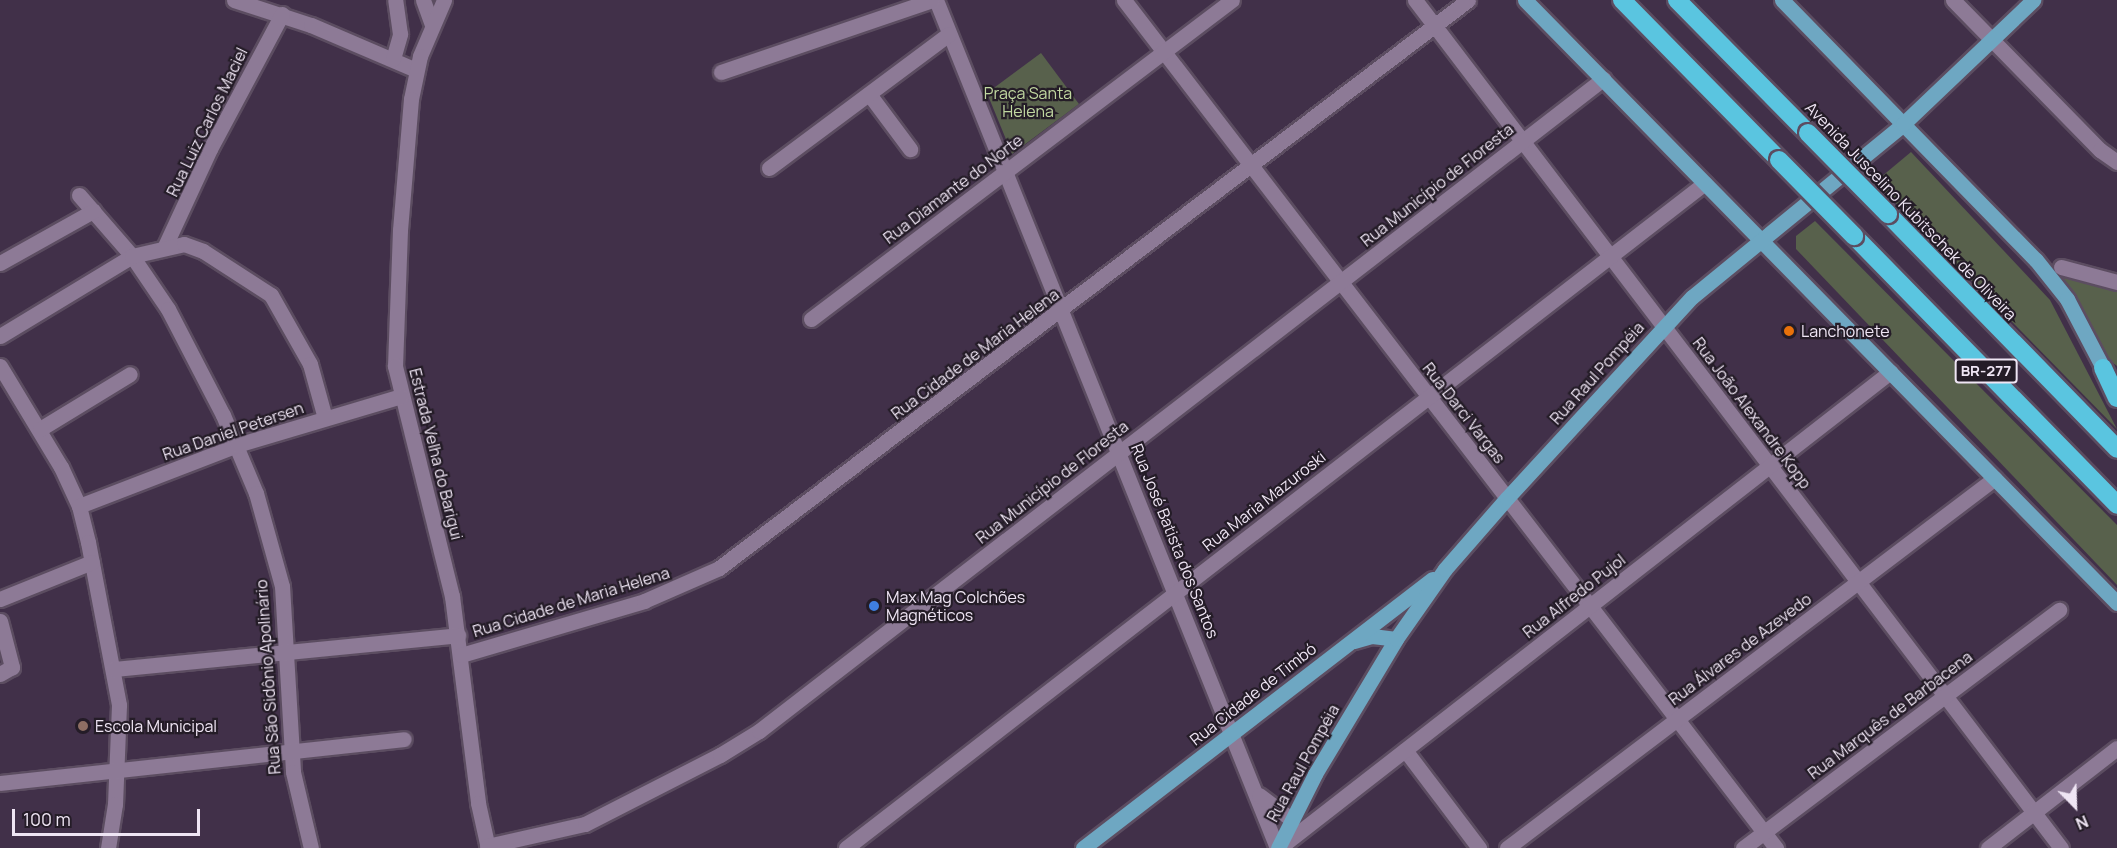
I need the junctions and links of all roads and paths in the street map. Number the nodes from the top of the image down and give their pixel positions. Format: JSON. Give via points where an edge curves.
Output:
{"nodes":[{"id":1,"x":234,"y":0,"type":"edge"},
{"id":2,"x":395,"y":0,"type":"edge"},
{"id":3,"x":423,"y":0,"type":"edge"},
{"id":4,"x":444,"y":0,"type":"edge"},
{"id":5,"x":934,"y":0,"type":"edge"},
{"id":6,"x":1124,"y":0,"type":"edge"},
{"id":7,"x":1232,"y":0,"type":"edge"},
{"id":8,"x":1415,"y":0,"type":"edge"},
{"id":9,"x":1468,"y":0,"type":"edge"},
{"id":10,"x":1525,"y":0,"type":"edge"},
{"id":11,"x":1622,"y":0,"type":"edge"},
{"id":12,"x":1677,"y":0,"type":"edge"},
{"id":13,"x":1782,"y":0,"type":"edge"},
{"id":14,"x":1953,"y":0,"type":"edge"},
{"id":15,"x":2033,"y":0,"type":"edge"},
{"id":16,"x":282,"y":14,"type":"junction"},
{"id":17,"x":432,"y":25,"type":"junction"},
{"id":18,"x":1434,"y":26,"type":"junction"},
{"id":19,"x":949,"y":34,"type":"junction"},
{"id":20,"x":1992,"y":40,"type":"junction"},
{"id":21,"x":1164,"y":52,"type":"junction"},
{"id":22,"x":393,"y":59,"type":"junction"},
{"id":23,"x":416,"y":70,"type":"junction"},
{"id":24,"x":721,"y":72,"type":"dead end"},
{"id":25,"x":1603,"y":79,"type":"junction"},
{"id":26,"x":869,"y":94,"type":"junction"},
{"id":27,"x":1903,"y":124,"type":"junction"},
{"id":28,"x":1522,"y":141,"type":"junction"},
{"id":29,"x":910,"y":149,"type":"dead end"},
{"id":30,"x":2117,"y":162,"type":"edge"},
{"id":31,"x":1251,"y":166,"type":"junction"},
{"id":32,"x":769,"y":168,"type":"dead end"},
{"id":33,"x":1005,"y":172,"type":"junction"},
{"id":34,"x":1705,"y":183,"type":"junction"},
{"id":35,"x":79,"y":195,"type":"dead end"},
{"id":36,"x":93,"y":211,"type":"junction"},
{"id":37,"x":1761,"y":240,"type":"junction"},
{"id":38,"x":165,"y":246,"type":"junction"},
{"id":39,"x":132,"y":256,"type":"junction"},
{"id":40,"x":1610,"y":256,"type":"junction"},
{"id":41,"x":0,"y":263,"type":"edge"},
{"id":42,"x":2061,"y":267,"type":"dead end"},
{"id":43,"x":1340,"y":282,"type":"junction"},
{"id":44,"x":2117,"y":282,"type":"edge"},
{"id":45,"x":1062,"y":310,"type":"junction"},
{"id":46,"x":811,"y":319,"type":"dead end"},
{"id":47,"x":1663,"y":326,"type":"junction"},
{"id":48,"x":0,"y":336,"type":"edge"},
{"id":49,"x":0,"y":366,"type":"edge"},
{"id":50,"x":2103,"y":368,"type":"joint"},
{"id":51,"x":1890,"y":372,"type":"junction"},
{"id":52,"x":130,"y":374,"type":"dead end"},
{"id":53,"x":401,"y":396,"type":"junction"},
{"id":54,"x":1429,"y":397,"type":"junction"},
{"id":55,"x":2117,"y":398,"type":"edge"},
{"id":56,"x":325,"y":418,"type":"junction"},
{"id":57,"x":40,"y":429,"type":"junction"},
{"id":58,"x":237,"y":445,"type":"junction"},
{"id":59,"x":2117,"y":449,"type":"edge"},
{"id":60,"x":1120,"y":453,"type":"junction"},
{"id":61,"x":1770,"y":466,"type":"junction"},
{"id":62,"x":1995,"y":478,"type":"junction"},
{"id":63,"x":1507,"y":498,"type":"junction"},
{"id":64,"x":2117,"y":505,"type":"edge"},
{"id":65,"x":79,"y":507,"type":"junction"},
{"id":66,"x":92,"y":562,"type":"junction"},
{"id":67,"x":1445,"y":569,"type":"junction"},
{"id":68,"x":1858,"y":582,"type":"junction"},
{"id":69,"x":1177,"y":592,"type":"junction"},
{"id":70,"x":0,"y":599,"type":"edge"},
{"id":71,"x":2117,"y":603,"type":"edge"},
{"id":72,"x":1590,"y":606,"type":"junction"},
{"id":73,"x":1390,"y":609,"type":"junction"},
{"id":74,"x":2060,"y":610,"type":"dead end"},
{"id":75,"x":0,"y":621,"type":"edge"},
{"id":76,"x":1399,"y":634,"type":"junction"},
{"id":77,"x":458,"y":635,"type":"junction"},
{"id":78,"x":1351,"y":642,"type":"junction"},
{"id":79,"x":286,"y":652,"type":"junction"},
{"id":80,"x":461,"y":655,"type":"junction"},
{"id":81,"x":114,"y":669,"type":"junction"},
{"id":82,"x":6,"y":671,"type":"edge"},
{"id":83,"x":1946,"y":696,"type":"junction"},
{"id":84,"x":1677,"y":719,"type":"junction"},
{"id":85,"x":1234,"y":732,"type":"junction"},
{"id":86,"x":404,"y":739,"type":"dead end"},
{"id":87,"x":2117,"y":748,"type":"edge"},
{"id":88,"x":1405,"y":750,"type":"junction"},
{"id":89,"x":291,"y":751,"type":"junction"},
{"id":90,"x":118,"y":768,"type":"junction"},
{"id":91,"x":0,"y":783,"type":"edge"},
{"id":92,"x":1259,"y":795,"type":"junction"},
{"id":93,"x":2034,"y":812,"type":"junction"},
{"id":94,"x":1291,"y":819,"type":"junction"},
{"id":95,"x":1764,"y":832,"type":"junction"},
{"id":96,"x":488,"y":847,"type":"edge"},
{"id":97,"x":108,"y":848,"type":"edge"},
{"id":98,"x":311,"y":848,"type":"edge"},
{"id":99,"x":846,"y":848,"type":"edge"},
{"id":100,"x":1083,"y":848,"type":"edge"},
{"id":101,"x":1278,"y":848,"type":"edge"},
{"id":102,"x":1479,"y":848,"type":"edge"},
{"id":103,"x":1508,"y":848,"type":"edge"},
{"id":104,"x":1743,"y":848,"type":"edge"},
{"id":105,"x":1776,"y":848,"type":"edge"},
{"id":106,"x":1988,"y":848,"type":"edge"},
{"id":107,"x":2061,"y":848,"type":"edge"}],
"edges":[{"from":1,"to":16,"type":"street"},
{"from":2,"to":22,"type":"street","via":[[400,40]]},
{"from":3,"to":17,"type":"street"},
{"from":4,"to":17,"type":"street","name":"Estrada Velha do Barigui"},
{"from":5,"to":19,"type":"street","name":"Rua José Batista dos Santos"},
{"from":5,"to":24,"type":"street"},
{"from":6,"to":21,"type":"street","name":"Rua Darci Vargas"},
{"from":7,"to":21,"type":"street","name":"Rua Diamante do Norte"},
{"from":8,"to":18,"type":"street","name":"Rua João Alexandre Kopp"},
{"from":9,"to":18,"type":"street","name":"Rua Cidade de Maria Helena"},
{"from":10,"to":25,"type":"main road"},
{"from":11,"to":64,"type":"highway","number":"BR-277","bridge":true},
{"from":12,"to":59,"type":"highway","name":"Avenida Juscelino Kubitschek de Oliveira","number":"BR-277","bridge":true},
{"from":13,"to":27,"type":"main road"},
{"from":14,"to":20,"type":"street"},
{"from":15,"to":20,"type":"main road","name":"Rua Raul Pompéia"},
{"from":16,"to":22,"type":"street"},
{"from":16,"to":38,"type":"street","name":"Rua Luiz Carlos Maciel","via":[[210,149]]},
{"from":17,"to":23,"type":"street","name":"Estrada Velha do Barigui"},
{"from":18,"to":28,"type":"street","name":"Rua João Alexandre Kopp"},
{"from":18,"to":31,"type":"street","name":"Rua Cidade de Maria Helena"},
{"from":19,"to":26,"type":"street"},
{"from":19,"to":33,"type":"street","name":"Rua José Batista dos Santos"},
{"from":20,"to":27,"type":"main road","name":"Rua Raul Pompéia"},
{"from":20,"to":30,"type":"street"},
{"from":21,"to":31,"type":"street","name":"Rua Darci Vargas"},
{"from":21,"to":33,"type":"street","name":"Rua Diamante do Norte"},
{"from":22,"to":23,"type":"street"},
{"from":23,"to":53,"type":"street","name":"Estrada Velha do Barigui","via":[[398,260],[395,351]]},
{"from":25,"to":28,"type":"street","name":"Rua Município de Floresta"},
{"from":25,"to":34,"type":"main road"},
{"from":26,"to":29,"type":"street"},
{"from":26,"to":32,"type":"street"},
{"from":27,"to":37,"type":"main road","name":"Rua Raul Pompéia"},
{"from":27,"to":50,"type":"main road","via":[[2054,282],[2078,316]]},
{"from":28,"to":40,"type":"street","name":"Rua João Alexandre Kopp"},
{"from":28,"to":43,"type":"street","name":"Rua Município de Floresta"},
{"from":31,"to":43,"type":"street","name":"Rua Darci Vargas"},
{"from":31,"to":45,"type":"street","name":"Rua Cidade de Maria Helena"},
{"from":33,"to":45,"type":"street","name":"Rua José Batista dos Santos"},
{"from":33,"to":46,"type":"street","name":"Rua Diamante do Norte"},
{"from":34,"to":37,"type":"main road"},
{"from":34,"to":40,"type":"street","name":"Rua Maria Mazuroski"},
{"from":35,"to":36,"type":"street","name":"Rua São Sidônio Apolinário"},
{"from":36,"to":39,"type":"street","name":"Rua São Sidônio Apolinário"},
{"from":36,"to":41,"type":"street"},
{"from":37,"to":47,"type":"main road","name":"Rua Raul Pompéia"},
{"from":37,"to":51,"type":"main road"},
{"from":38,"to":39,"type":"street"},
{"from":38,"to":56,"type":"street","via":[[184,244],[203,251],[271,296],[310,364]]},
{"from":39,"to":48,"type":"street"},
{"from":39,"to":58,"type":"street","name":"Rua São Sidônio Apolinário","via":[[168,309]]},
{"from":40,"to":47,"type":"street","name":"Rua João Alexandre Kopp"},
{"from":40,"to":54,"type":"street","name":"Rua Maria Mazuroski"},
{"from":42,"to":44,"type":"street"},
{"from":43,"to":54,"type":"street","name":"Rua Darci Vargas"},
{"from":43,"to":60,"type":"street","name":"Rua Município de Floresta"},
{"from":45,"to":60,"type":"street","name":"Rua José Batista dos Santos"},
{"from":45,"to":80,"type":"street","name":"Rua Cidade de Maria Helena","via":[[719,568],[644,601]]},
{"from":47,"to":61,"type":"street","name":"Rua João Alexandre Kopp"},
{"from":47,"to":63,"type":"main road","name":"Rua Raul Pompéia"},
{"from":49,"to":57,"type":"street"},
{"from":50,"to":55,"type":"highway"},
{"from":51,"to":61,"type":"street","name":"Rua Alfredo Pujol"},
{"from":51,"to":62,"type":"main road"},
{"from":52,"to":57,"type":"street"},
{"from":53,"to":56,"type":"street","name":"Rua Daniel Petersen"},
{"from":53,"to":77,"type":"street","name":"Estrada Velha do Barigui","via":[[446,567]]},
{"from":54,"to":63,"type":"street","name":"Rua Darci Vargas"},
{"from":54,"to":69,"type":"street","name":"Rua Maria Mazuroski"},
{"from":56,"to":58,"type":"street","name":"Rua Daniel Petersen"},
{"from":57,"to":65,"type":"street"},
{"from":58,"to":65,"type":"street","name":"Rua Daniel Petersen"},
{"from":58,"to":79,"type":"street","name":"Rua São Sidônio Apolinário","via":[[280,574]]},
{"from":60,"to":69,"type":"street","name":"Rua José Batista dos Santos"},
{"from":60,"to":96,"type":"street","name":"Rua Município de Floresta","via":[[740,743],[585,824]]},
{"from":61,"to":68,"type":"street","name":"Rua João Alexandre Kopp"},
{"from":61,"to":72,"type":"street","name":"Rua Alfredo Pujol"},
{"from":62,"to":68,"type":"street","name":"Rua Álvares de Azevedo"},
{"from":62,"to":71,"type":"main road"},
{"from":63,"to":67,"type":"main road","name":"Rua Raul Pompéia"},
{"from":63,"to":72,"type":"street","name":"Rua Darci Vargas"},
{"from":65,"to":66,"type":"street"},
{"from":66,"to":70,"type":"street"},
{"from":66,"to":81,"type":"street"},
{"from":67,"to":73,"type":"main road","name":"Rua Cidade de Timbó"},
{"from":67,"to":76,"type":"main road","name":"Rua Raul Pompéia"},
{"from":68,"to":83,"type":"street","name":"Rua João Alexandre Kopp"},
{"from":68,"to":84,"type":"street","name":"Rua Álvares de Azevedo"},
{"from":69,"to":85,"type":"street","name":"Rua José Batista dos Santos"},
{"from":69,"to":99,"type":"street","name":"Rua Maria Mazuroski"},
{"from":72,"to":84,"type":"street","name":"Rua Darci Vargas"},
{"from":72,"to":88,"type":"street","name":"Rua Alfredo Pujol"},
{"from":73,"to":76,"type":"main road","via":[[1401,616]]},
{"from":73,"to":78,"type":"main road","name":"Rua Cidade de Timbó"},
{"from":74,"to":83,"type":"street","name":"Rua Marquês de Barbacena"},
{"from":75,"to":82,"type":"street"},
{"from":76,"to":78,"type":"main road"},
{"from":76,"to":94,"type":"main road","name":"Rua Raul Pompéia"},
{"from":77,"to":79,"type":"street","name":"Rua Cidade de Maria Helena"},
{"from":77,"to":80,"type":"street","name":"Estrada Velha do Barigui"},
{"from":78,"to":85,"type":"main road","name":"Rua Cidade de Timbó"},
{"from":79,"to":81,"type":"street","name":"Rua Cidade de Maria Helena"},
{"from":79,"to":89,"type":"street","name":"Rua São Sidônio Apolinário"},
{"from":80,"to":96,"type":"street","name":"Estrada Velha do Barigui","via":[[477,794]]},
{"from":81,"to":90,"type":"street","via":[[120,714]]},
{"from":83,"to":93,"type":"street","name":"Rua João Alexandre Kopp"},
{"from":83,"to":95,"type":"street","name":"Rua Marquês de Barbacena"},
{"from":84,"to":95,"type":"street","name":"Rua Darci Vargas"},
{"from":84,"to":103,"type":"street","name":"Rua Álvares de Azevedo"},
{"from":85,"to":92,"type":"street","name":"Rua José Batista dos Santos"},
{"from":85,"to":100,"type":"main road","name":"Rua Cidade de Timbó"},
{"from":86,"to":89,"type":"street"},
{"from":87,"to":93,"type":"street"},
{"from":88,"to":101,"type":"street","name":"Rua Alfredo Pujol"},
{"from":88,"to":102,"type":"street"},
{"from":89,"to":90,"type":"street"},
{"from":89,"to":98,"type":"street","name":"Rua São Sidônio Apolinário","via":[[297,802]]},
{"from":90,"to":91,"type":"street"},
{"from":90,"to":97,"type":"street"},
{"from":92,"to":94,"type":"street"},
{"from":92,"to":101,"type":"street","name":"Rua José Batista dos Santos"},
{"from":93,"to":106,"type":"street"},
{"from":93,"to":107,"type":"street","name":"Rua João Alexandre Kopp"},
{"from":94,"to":101,"type":"main road","name":"Rua Raul Pompéia"},
{"from":95,"to":104,"type":"street","name":"Rua Marquês de Barbacena"},
{"from":95,"to":105,"type":"street","name":"Rua Darci Vargas"}]}
